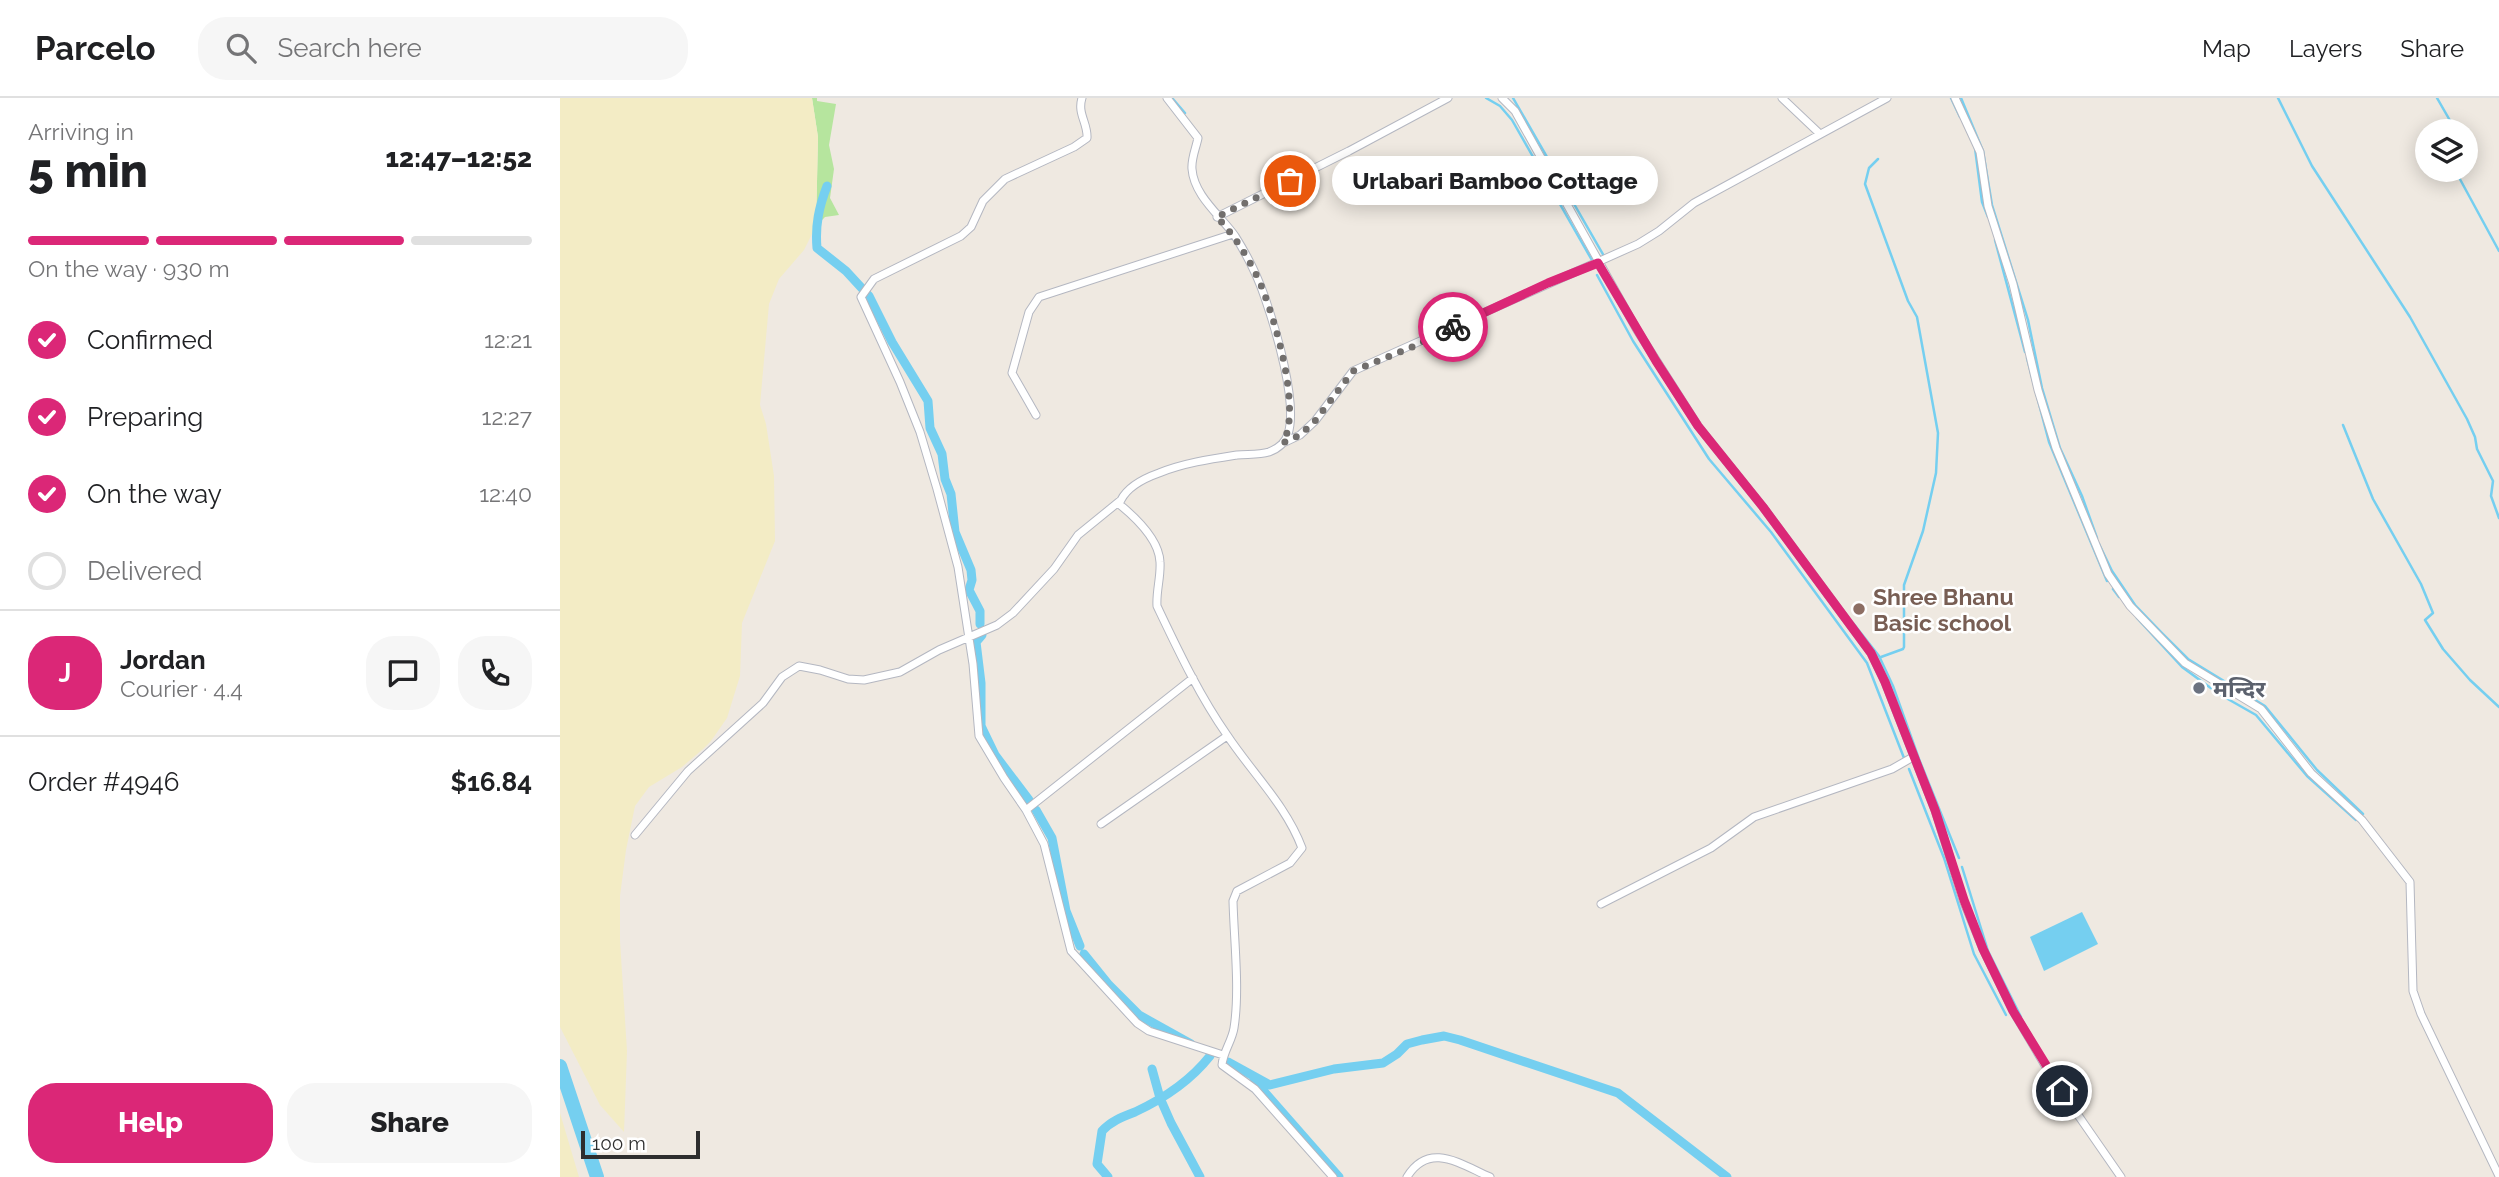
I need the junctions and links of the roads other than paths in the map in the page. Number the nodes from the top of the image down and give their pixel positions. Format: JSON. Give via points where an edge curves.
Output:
{"nodes":[{"id":1,"x":1082,"y":98,"type":"edge"},
{"id":2,"x":1167,"y":98,"type":"edge"},
{"id":3,"x":1448,"y":98,"type":"edge"},
{"id":4,"x":1502,"y":98,"type":"edge"},
{"id":5,"x":1782,"y":98,"type":"edge"},
{"id":6,"x":1887,"y":98,"type":"edge"},
{"id":7,"x":1955,"y":98,"type":"edge"},
{"id":8,"x":1820,"y":134,"type":"junction"},
{"id":9,"x":1217,"y":217,"type":"junction"},
{"id":10,"x":1233,"y":234,"type":"junction"},
{"id":11,"x":1598,"y":263,"type":"junction"},
{"id":12,"x":1036,"y":415,"type":"dead end"},
{"id":13,"x":1283,"y":443,"type":"junction"},
{"id":14,"x":1121,"y":500,"type":"junction"},
{"id":15,"x":970,"y":638,"type":"junction"},
{"id":16,"x":1193,"y":678,"type":"junction"},
{"id":17,"x":1227,"y":736,"type":"junction"},
{"id":18,"x":1913,"y":757,"type":"junction"},
{"id":19,"x":1026,"y":810,"type":"junction"},
{"id":20,"x":1101,"y":824,"type":"dead end"},
{"id":21,"x":635,"y":835,"type":"dead end"},
{"id":22,"x":1601,"y":904,"type":"dead end"},
{"id":23,"x":1223,"y":1055,"type":"junction"},
{"id":24,"x":2117,"y":1176,"type":"edge"},
{"id":25,"x":1333,"y":1177,"type":"edge"},
{"id":26,"x":1407,"y":1177,"type":"edge"},
{"id":27,"x":1490,"y":1177,"type":"edge"},
{"id":28,"x":2499,"y":1177,"type":"edge"}],
"edges":[{"from":1,"to":15,"type":"street","via":[[1080,112],[1087,138],[1005,179],[961,236],[874,279],[862,295],[920,432],[958,567]]},
{"from":2,"to":9,"type":"street","via":[[1198,138],[1192,171]]},
{"from":3,"to":9,"type":"street"},
{"from":4,"to":11,"type":"street","via":[[1515,111]]},
{"from":5,"to":8,"type":"street"},
{"from":6,"to":8,"type":"street"},
{"from":7,"to":28,"type":"street","via":[[1980,152],[1988,206],[2056,449],[2108,574],[2130,606],[2185,663],[2261,709],[2311,773],[2362,820],[2410,882],[2413,990]]},
{"from":8,"to":11,"type":"street","via":[[1693,203],[1659,231]]},
{"from":9,"to":10,"type":"street"},
{"from":10,"to":12,"type":"street","via":[[1039,296],[1029,312],[1012,373]]},
{"from":10,"to":13,"type":"street","via":[[1260,284],[1276,328],[1290,411]]},
{"from":11,"to":13,"type":"street","via":[[1353,371],[1315,421]]},
{"from":11,"to":18,"type":"street","via":[[1698,426],[1871,653]]},
{"from":13,"to":14,"type":"street","via":[[1261,454],[1160,472],[1134,486]]},
{"from":14,"to":15,"type":"street","via":[[1078,535],[1013,613]]},
{"from":14,"to":16,"type":"street","via":[[1119,504],[1148,532],[1159,551],[1157,606]]},
{"from":15,"to":19,"type":"street","via":[[979,736]]},
{"from":15,"to":21,"type":"street","via":[[900,672],[864,680],[799,666],[782,677],[763,703],[688,771]]},
{"from":16,"to":17,"type":"street"},
{"from":16,"to":19,"type":"street"},
{"from":17,"to":20,"type":"street"},
{"from":17,"to":23,"type":"street","via":[[1285,814],[1302,848],[1290,863],[1237,891],[1233,901],[1234,1031]]},
{"from":18,"to":22,"type":"street","via":[[1892,769],[1754,817],[1711,848]]},
{"from":18,"to":24,"type":"street","via":[[1998,981],[2053,1079]]},
{"from":19,"to":23,"type":"street","via":[[1044,844],[1071,951],[1137,1023]]},
{"from":23,"to":25,"type":"street","via":[[1223,1067],[1255,1089]]},
{"from":26,"to":27,"type":"street","via":[[1414,1166],[1436,1156]]}]}
